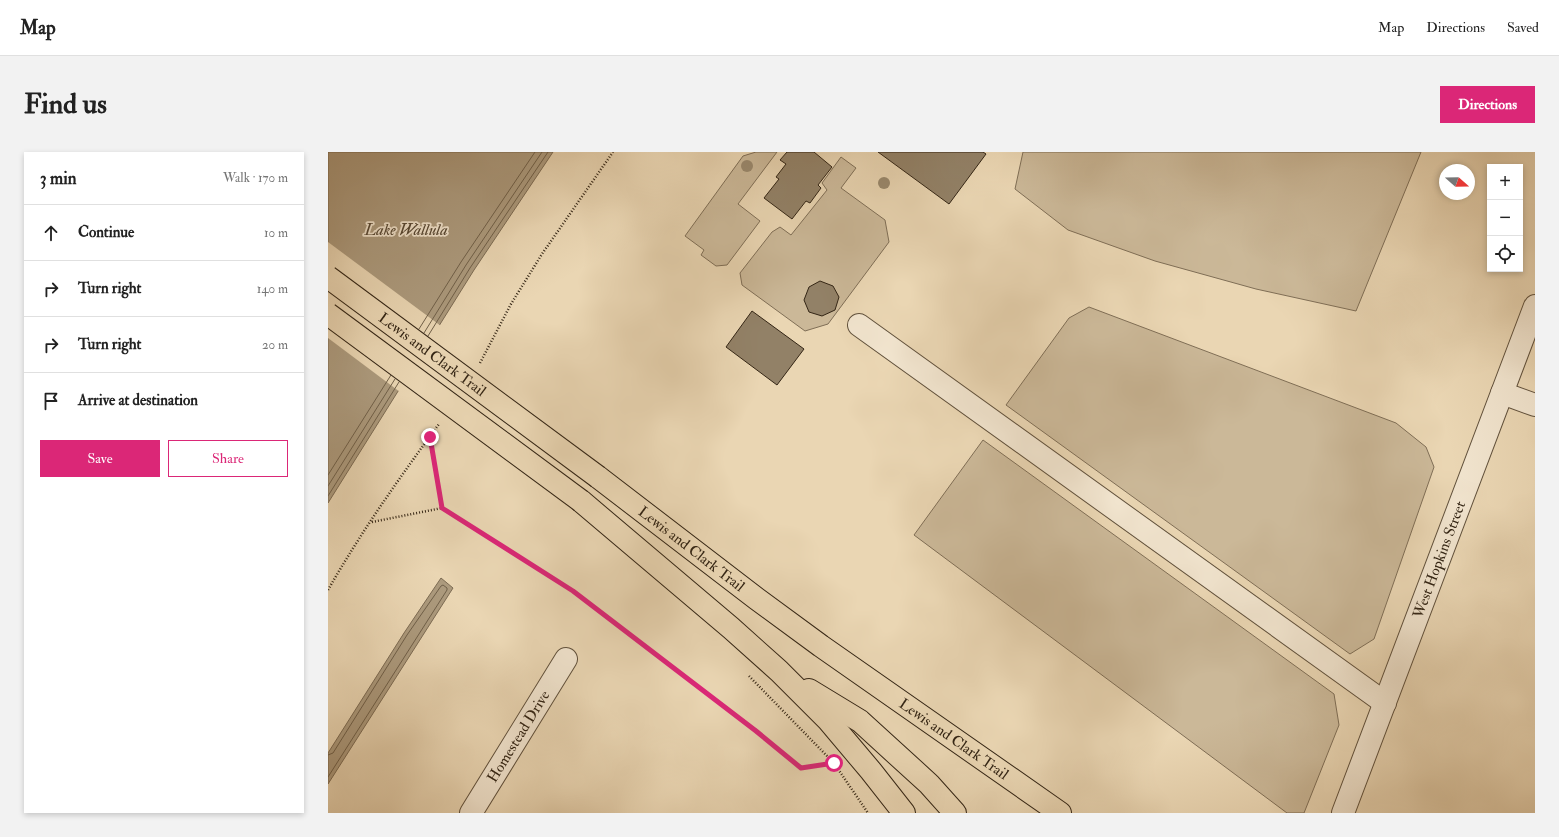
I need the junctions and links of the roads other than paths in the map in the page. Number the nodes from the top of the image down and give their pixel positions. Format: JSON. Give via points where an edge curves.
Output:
{"nodes":[{"id":1,"x":328,"y":277,"type":"edge"},
{"id":2,"x":1535,"y":306,"type":"edge"},
{"id":3,"x":328,"y":314,"type":"edge"},
{"id":4,"x":859,"y":325,"type":"dead end"},
{"id":5,"x":1502,"y":393,"type":"junction"},
{"id":6,"x":1535,"y":405,"type":"edge"},
{"id":7,"x":566,"y":659,"type":"dead end"},
{"id":8,"x":779,"y":671,"type":"junction"},
{"id":9,"x":1385,"y":702,"type":"junction"},
{"id":10,"x":471,"y":813,"type":"edge"},
{"id":11,"x":904,"y":813,"type":"edge"},
{"id":12,"x":955,"y":813,"type":"edge"},
{"id":13,"x":1060,"y":813,"type":"edge"},
{"id":14,"x":1343,"y":813,"type":"edge"}],
"edges":[{"from":1,"to":13,"type":"highway","name":"Lewis and Clark Trail","bridge":true,"via":[[821,646]]},
{"from":2,"to":5,"type":"street","name":"West Hopkins Street"},
{"from":3,"to":8,"type":"highway","name":"Lewis and Clark Trail","bridge":true,"via":[[581,501]]},
{"from":4,"to":9,"type":"street"},
{"from":5,"to":6,"type":"street"},
{"from":5,"to":9,"type":"street","name":"West Hopkins Street"},
{"from":7,"to":10,"type":"street","name":"Homestead Drive"},
{"from":8,"to":11,"type":"highway","name":"Lewis and Clark Trail","via":[[828,720]]},
{"from":8,"to":12,"type":"highway","via":[[860,721],[929,784]]},
{"from":9,"to":14,"type":"street","name":"West Hopkins Street"}]}
